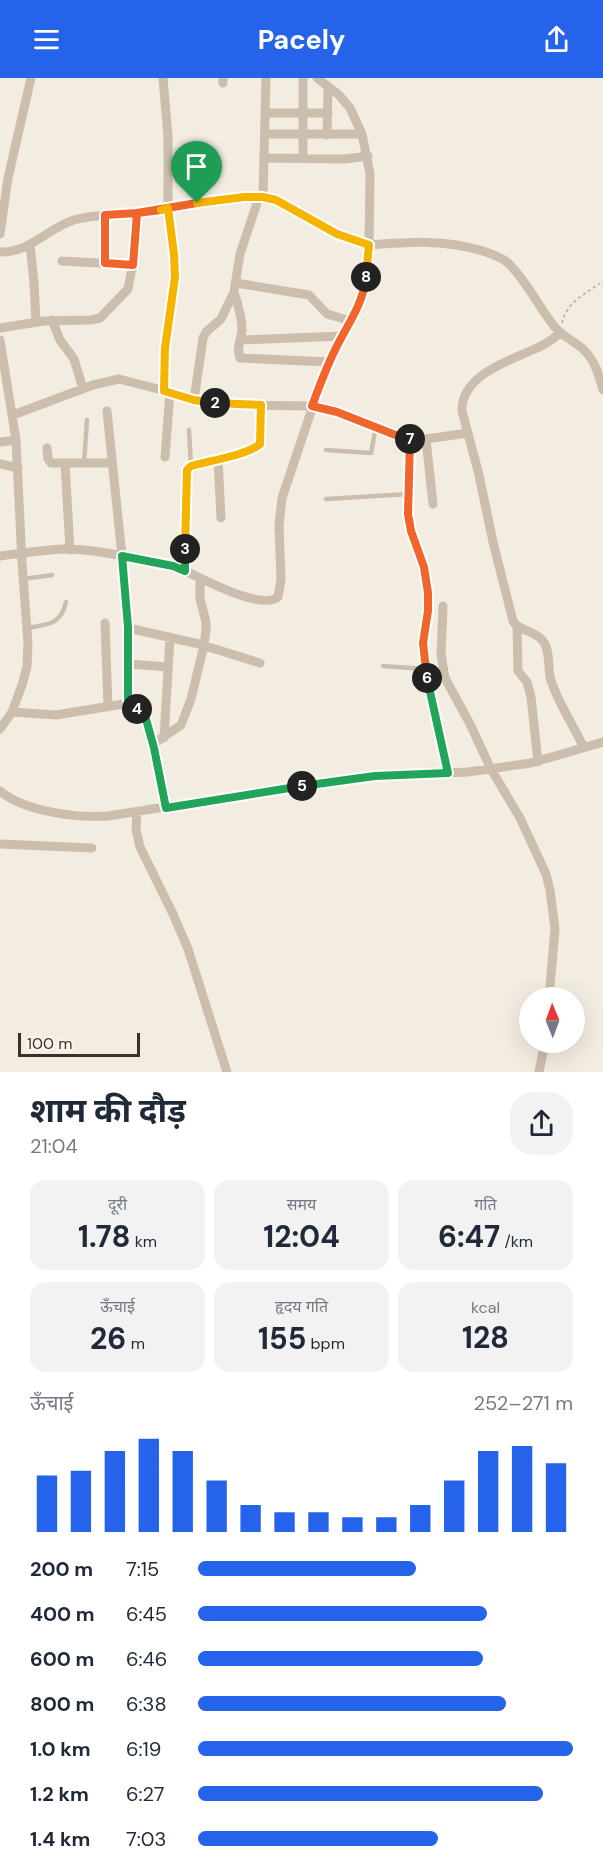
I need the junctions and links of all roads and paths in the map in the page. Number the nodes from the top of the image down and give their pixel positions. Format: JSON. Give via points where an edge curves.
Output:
{"nodes":[{"id":1,"x":31,"y":78,"type":"edge"},
{"id":2,"x":163,"y":78,"type":"edge"},
{"id":3,"x":266,"y":78,"type":"edge"},
{"id":4,"x":303,"y":78,"type":"edge"},
{"id":5,"x":317,"y":78,"type":"edge"},
{"id":6,"x":328,"y":86,"type":"junction"},
{"id":7,"x":265,"y":113,"type":"junction"},
{"id":8,"x":303,"y":113,"type":"junction"},
{"id":9,"x":328,"y":113,"type":"junction"},
{"id":10,"x":265,"y":134,"type":"junction"},
{"id":11,"x":362,"y":134,"type":"junction"},
{"id":12,"x":303,"y":135,"type":"junction"},
{"id":13,"x":327,"y":135,"type":"junction"},
{"id":14,"x":368,"y":156,"type":"junction"},
{"id":15,"x":264,"y":158,"type":"junction"},
{"id":16,"x":303,"y":158,"type":"junction"},
{"id":17,"x":4,"y":179,"type":"edge"},
{"id":18,"x":261,"y":197,"type":"junction"},
{"id":19,"x":168,"y":208,"type":"junction"},
{"id":20,"x":137,"y":213,"type":"junction"},
{"id":21,"x":105,"y":215,"type":"junction"},
{"id":22,"x":0,"y":234,"type":"edge"},
{"id":23,"x":30,"y":244,"type":"junction"},
{"id":24,"x":369,"y":245,"type":"junction"},
{"id":25,"x":0,"y":252,"type":"edge"},
{"id":26,"x":62,"y":261,"type":"dead end"},
{"id":27,"x":105,"y":263,"type":"junction"},
{"id":28,"x":133,"y":265,"type":"junction"},
{"id":29,"x":603,"y":281,"type":"edge"},
{"id":30,"x":235,"y":287,"type":"junction"},
{"id":31,"x":52,"y":320,"type":"junction"},
{"id":32,"x":351,"y":321,"type":"junction"},
{"id":33,"x":36,"y":322,"type":"junction"},
{"id":34,"x":0,"y":328,"type":"edge"},
{"id":35,"x":560,"y":333,"type":"junction"},
{"id":36,"x":343,"y":336,"type":"junction"},
{"id":37,"x":0,"y":340,"type":"edge"},
{"id":38,"x":240,"y":340,"type":"junction"},
{"id":39,"x":329,"y":362,"type":"junction"},
{"id":40,"x":601,"y":380,"type":"edge"},
{"id":41,"x":83,"y":389,"type":"junction"},
{"id":42,"x":603,"y":390,"type":"edge"},
{"id":43,"x":167,"y":391,"type":"junction"},
{"id":44,"x":194,"y":400,"type":"junction"},
{"id":45,"x":261,"y":405,"type":"junction"},
{"id":46,"x":312,"y":406,"type":"junction"},
{"id":47,"x":107,"y":411,"type":"dead end"},
{"id":48,"x":13,"y":415,"type":"junction"},
{"id":49,"x":87,"y":420,"type":"dead end"},
{"id":50,"x":376,"y":427,"type":"junction"},
{"id":51,"x":189,"y":430,"type":"dead end"},
{"id":52,"x":468,"y":433,"type":"junction"},
{"id":53,"x":411,"y":439,"type":"junction"},
{"id":54,"x":16,"y":440,"type":"junction"},
{"id":55,"x":426,"y":440,"type":"junction"},
{"id":56,"x":0,"y":442,"type":"edge"},
{"id":57,"x":47,"y":448,"type":"dead end"},
{"id":58,"x":326,"y":450,"type":"dead end"},
{"id":59,"x":165,"y":457,"type":"dead end"},
{"id":60,"x":218,"y":459,"type":"junction"},
{"id":61,"x":65,"y":463,"type":"junction"},
{"id":62,"x":84,"y":463,"type":"junction"},
{"id":63,"x":112,"y":463,"type":"junction"},
{"id":64,"x":0,"y":464,"type":"edge"},
{"id":65,"x":191,"y":466,"type":"junction"},
{"id":66,"x":18,"y":468,"type":"junction"},
{"id":67,"x":408,"y":494,"type":"junction"},
{"id":68,"x":326,"y":499,"type":"dead end"},
{"id":69,"x":433,"y":504,"type":"dead end"},
{"id":70,"x":221,"y":518,"type":"dead end"},
{"id":71,"x":70,"y":550,"type":"junction"},
{"id":72,"x":21,"y":553,"type":"junction"},
{"id":73,"x":0,"y":556,"type":"edge"},
{"id":74,"x":122,"y":556,"type":"junction"},
{"id":75,"x":185,"y":571,"type":"junction"},
{"id":76,"x":52,"y":575,"type":"dead end"},
{"id":77,"x":23,"y":579,"type":"junction"},
{"id":78,"x":200,"y":579,"type":"junction"},
{"id":79,"x":66,"y":602,"type":"dead end"},
{"id":80,"x":443,"y":606,"type":"dead end"},
{"id":81,"x":105,"y":623,"type":"dead end"},
{"id":82,"x":128,"y":627,"type":"junction"},
{"id":83,"x":517,"y":627,"type":"junction"},
{"id":84,"x":27,"y":628,"type":"junction"},
{"id":85,"x":170,"y":637,"type":"junction"},
{"id":86,"x":204,"y":645,"type":"junction"},
{"id":87,"x":260,"y":663,"type":"dead end"},
{"id":88,"x":128,"y":664,"type":"junction"},
{"id":89,"x":384,"y":666,"type":"dead end"},
{"id":90,"x":168,"y":667,"type":"junction"},
{"id":91,"x":425,"y":669,"type":"junction"},
{"id":92,"x":129,"y":703,"type":"junction"},
{"id":93,"x":108,"y":707,"type":"junction"},
{"id":94,"x":12,"y":712,"type":"junction"},
{"id":95,"x":2,"y":723,"type":"edge"},
{"id":96,"x":164,"y":738,"type":"junction"},
{"id":97,"x":603,"y":742,"type":"edge"},
{"id":98,"x":153,"y":744,"type":"junction"},
{"id":99,"x":584,"y":748,"type":"junction"},
{"id":100,"x":538,"y":762,"type":"junction"},
{"id":101,"x":490,"y":769,"type":"junction"},
{"id":102,"x":448,"y":773,"type":"junction"},
{"id":103,"x":0,"y":792,"type":"edge"},
{"id":104,"x":166,"y":808,"type":"junction"},
{"id":105,"x":137,"y":812,"type":"junction"},
{"id":106,"x":0,"y":844,"type":"edge"},
{"id":107,"x":92,"y":849,"type":"dead end"},
{"id":108,"x":550,"y":987,"type":"edge"},
{"id":109,"x":542,"y":1053,"type":"edge"},
{"id":110,"x":227,"y":1072,"type":"edge"},
{"id":111,"x":539,"y":1072,"type":"edge"}],
"edges":[{"from":1,"to":17,"type":"street"},
{"from":2,"to":19,"type":"street"},
{"from":3,"to":7,"type":"street"},
{"from":4,"to":8,"type":"street"},
{"from":5,"to":6,"type":"street"},
{"from":6,"to":9,"type":"street"},
{"from":6,"to":11,"type":"street","via":[[350,108]]},
{"from":7,"to":8,"type":"street"},
{"from":7,"to":10,"type":"street"},
{"from":8,"to":9,"type":"street"},
{"from":8,"to":12,"type":"street"},
{"from":9,"to":13,"type":"street"},
{"from":10,"to":12,"type":"street"},
{"from":10,"to":15,"type":"street"},
{"from":11,"to":13,"type":"street"},
{"from":11,"to":14,"type":"street"},
{"from":12,"to":13,"type":"street"},
{"from":12,"to":16,"type":"street"},
{"from":14,"to":16,"type":"street"},
{"from":14,"to":24,"type":"street"},
{"from":15,"to":16,"type":"street"},
{"from":15,"to":18,"type":"street"},
{"from":17,"to":22,"type":"street"},
{"from":18,"to":19,"type":"street"},
{"from":18,"to":24,"type":"street","via":[[276,200],[337,234]]},
{"from":18,"to":30,"type":"street","via":[[240,254]]},
{"from":19,"to":20,"type":"street"},
{"from":19,"to":43,"type":"street","via":[[175,277],[165,348]]},
{"from":20,"to":21,"type":"street"},
{"from":20,"to":28,"type":"street"},
{"from":21,"to":23,"type":"street","via":[[73,220]]},
{"from":21,"to":27,"type":"street"},
{"from":23,"to":25,"type":"street"},
{"from":23,"to":33,"type":"street"},
{"from":24,"to":32,"type":"street","via":[[365,287]]},
{"from":24,"to":35,"type":"street","via":[[454,243],[502,258]]},
{"from":26,"to":27,"type":"street"},
{"from":27,"to":28,"type":"street"},
{"from":28,"to":31,"type":"street","via":[[128,289],[100,318]]},
{"from":29,"to":35,"type":"path","via":[[566,309]]},
{"from":30,"to":32,"type":"street","via":[[309,295],[327,314]]},
{"from":30,"to":38,"type":"street","via":[[242,326]]},
{"from":30,"to":44,"type":"street","via":[[221,319],[203,338]]},
{"from":31,"to":33,"type":"street"},
{"from":31,"to":41,"type":"street","via":[[74,359]]},
{"from":32,"to":36,"type":"street"},
{"from":33,"to":34,"type":"street"},
{"from":35,"to":40,"type":"street","via":[[592,359]]},
{"from":35,"to":52,"type":"street","via":[[540,347],[499,364],[473,385],[462,405]]},
{"from":36,"to":38,"type":"street"},
{"from":36,"to":39,"type":"street"},
{"from":37,"to":48,"type":"street"},
{"from":38,"to":39,"type":"street","via":[[238,355],[243,359]]},
{"from":39,"to":46,"type":"street"},
{"from":40,"to":42,"type":"street"},
{"from":41,"to":43,"type":"street","via":[[119,379]]},
{"from":41,"to":48,"type":"street"},
{"from":43,"to":44,"type":"street"},
{"from":43,"to":59,"type":"street"},
{"from":44,"to":45,"type":"street"},
{"from":45,"to":46,"type":"street"},
{"from":45,"to":60,"type":"street","via":[[258,447]]},
{"from":46,"to":50,"type":"street"},
{"from":46,"to":78,"type":"street","via":[[282,498],[278,597],[257,599]]},
{"from":47,"to":63,"type":"street"},
{"from":48,"to":54,"type":"street"},
{"from":49,"to":62,"type":"lane"},
{"from":50,"to":53,"type":"street"},
{"from":50,"to":58,"type":"lane","via":[[371,453]]},
{"from":51,"to":65,"type":"lane"},
{"from":52,"to":55,"type":"street"},
{"from":52,"to":83,"type":"street"},
{"from":53,"to":55,"type":"street"},
{"from":53,"to":67,"type":"street"},
{"from":54,"to":56,"type":"street"},
{"from":54,"to":66,"type":"street"},
{"from":55,"to":69,"type":"street"},
{"from":57,"to":61,"type":"street","via":[[48,461]]},
{"from":60,"to":65,"type":"street"},
{"from":60,"to":70,"type":"street"},
{"from":61,"to":62,"type":"street"},
{"from":61,"to":71,"type":"street"},
{"from":62,"to":63,"type":"street"},
{"from":63,"to":74,"type":"street"},
{"from":64,"to":66,"type":"street"},
{"from":65,"to":75,"type":"street","via":[[186,474]]},
{"from":66,"to":72,"type":"street"},
{"from":67,"to":68,"type":"lane"},
{"from":67,"to":91,"type":"street","via":[[409,525],[421,555],[428,593],[423,643]]},
{"from":71,"to":72,"type":"street"},
{"from":71,"to":74,"type":"street"},
{"from":72,"to":73,"type":"street"},
{"from":72,"to":77,"type":"street"},
{"from":74,"to":75,"type":"street"},
{"from":74,"to":82,"type":"street"},
{"from":75,"to":78,"type":"street"},
{"from":76,"to":77,"type":"lane"},
{"from":77,"to":84,"type":"street"},
{"from":78,"to":86,"type":"street","via":[[206,622]]},
{"from":79,"to":84,"type":"lane","via":[[59,618]]},
{"from":80,"to":101,"type":"street","via":[[442,669]]},
{"from":81,"to":93,"type":"street"},
{"from":82,"to":85,"type":"street"},
{"from":82,"to":88,"type":"street"},
{"from":83,"to":99,"type":"street","via":[[538,636],[546,645],[551,679]]},
{"from":83,"to":100,"type":"street","via":[[518,671],[527,682],[531,697]]},
{"from":84,"to":94,"type":"street","via":[[27,667]]},
{"from":85,"to":86,"type":"street"},
{"from":85,"to":90,"type":"street"},
{"from":86,"to":87,"type":"street"},
{"from":86,"to":96,"type":"street","via":[[185,720]]},
{"from":88,"to":90,"type":"street"},
{"from":88,"to":92,"type":"street"},
{"from":89,"to":91,"type":"lane"},
{"from":90,"to":96,"type":"street"},
{"from":91,"to":102,"type":"street"},
{"from":92,"to":93,"type":"street"},
{"from":92,"to":98,"type":"street","via":[[144,714]]},
{"from":93,"to":94,"type":"street","via":[[56,715]]},
{"from":94,"to":95,"type":"street"},
{"from":96,"to":98,"type":"street"},
{"from":97,"to":99,"type":"street"},
{"from":98,"to":104,"type":"street"},
{"from":99,"to":100,"type":"street"},
{"from":100,"to":101,"type":"street"},
{"from":101,"to":102,"type":"street"},
{"from":101,"to":108,"type":"street","via":[[520,818],[546,874],[555,929]]},
{"from":102,"to":104,"type":"street","via":[[329,781]]},
{"from":103,"to":105,"type":"street","via":[[40,809],[74,816]]},
{"from":104,"to":105,"type":"street"},
{"from":105,"to":110,"type":"street","via":[[140,847],[184,941]]},
{"from":106,"to":107,"type":"street"},
{"from":109,"to":111,"type":"street"}]}
